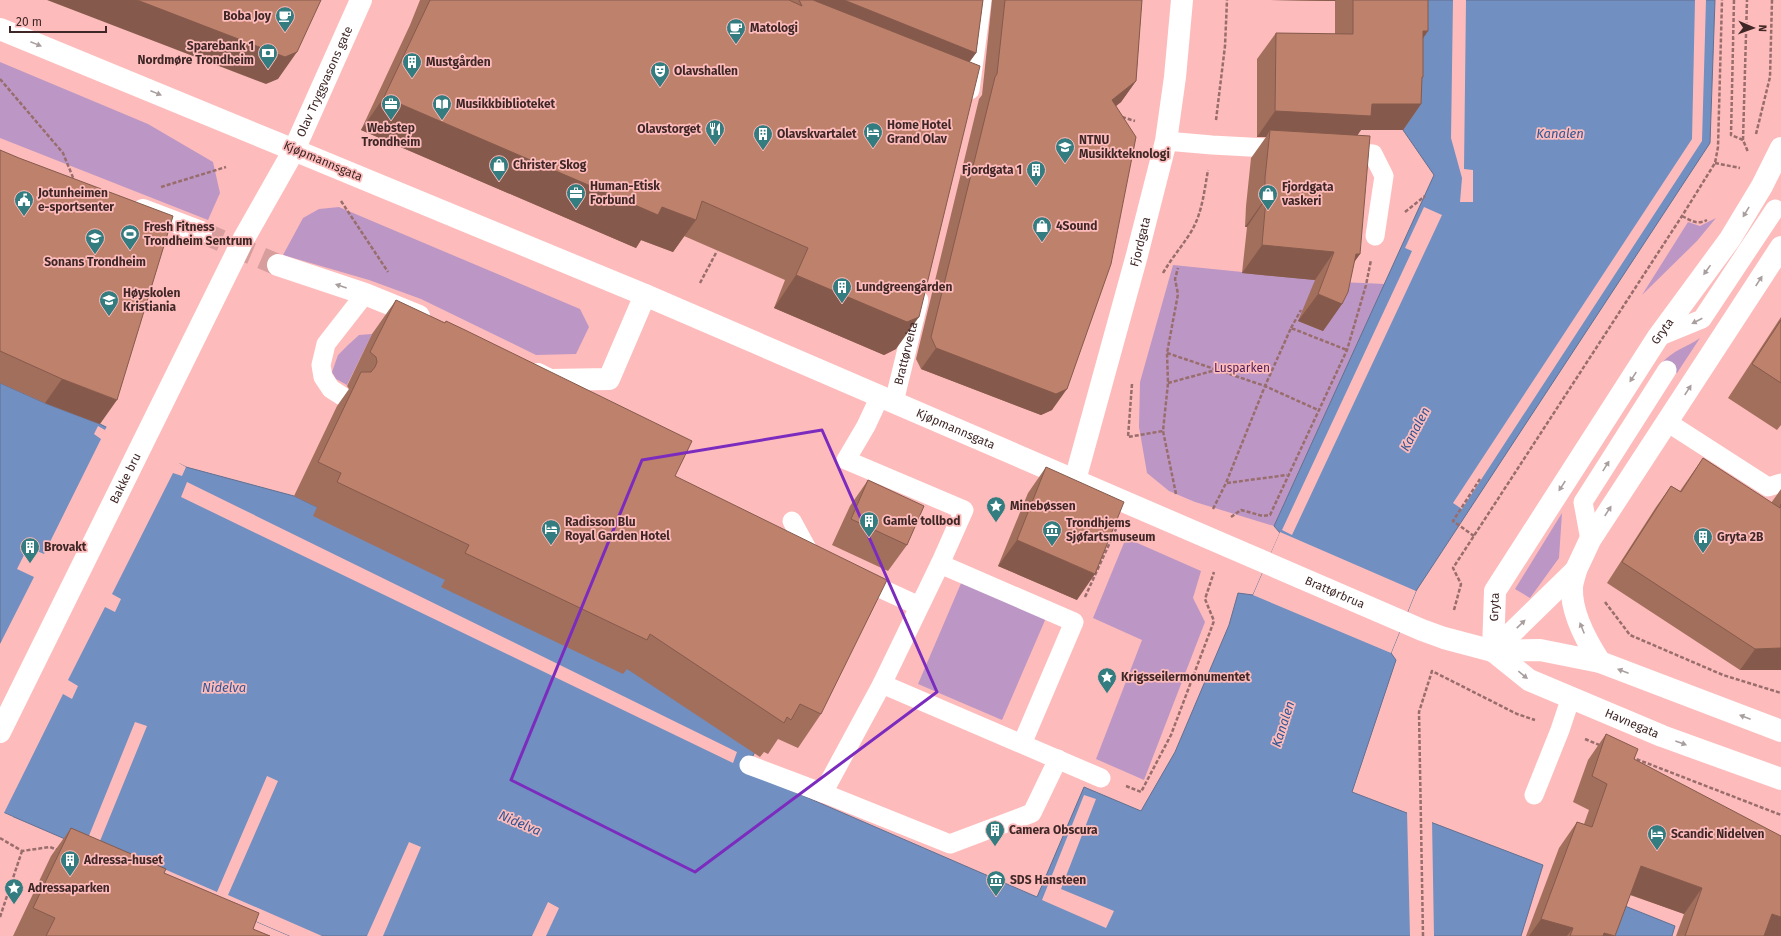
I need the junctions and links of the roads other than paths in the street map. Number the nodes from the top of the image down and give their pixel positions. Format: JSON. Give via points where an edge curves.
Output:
{"nodes":[{"id":1,"x":361,"y":0,"type":"edge"},
{"id":2,"x":982,"y":0,"type":"edge"},
{"id":3,"x":1182,"y":0,"type":"edge"},
{"id":4,"x":0,"y":29,"type":"edge"},
{"id":5,"x":948,"y":82,"type":"edge"},
{"id":6,"x":968,"y":98,"type":"joint"},
{"id":7,"x":1166,"y":141,"type":"junction"},
{"id":8,"x":1781,"y":148,"type":"edge"},
{"id":9,"x":294,"y":150,"type":"junction"},
{"id":10,"x":1305,"y":150,"type":"edge"},
{"id":11,"x":1328,"y":151,"type":"edge"},
{"id":12,"x":124,"y":203,"type":"edge"},
{"id":13,"x":1775,"y":209,"type":"dead end"},
{"id":14,"x":251,"y":225,"type":"joint"},
{"id":15,"x":201,"y":232,"type":"tunnel mouth"},
{"id":16,"x":1375,"y":236,"type":"road end"},
{"id":17,"x":1781,"y":247,"type":"edge"},
{"id":18,"x":278,"y":265,"type":"tunnel mouth"},
{"id":19,"x":923,"y":283,"type":"edge"},
{"id":20,"x":365,"y":294,"type":"junction"},
{"id":21,"x":644,"y":295,"type":"junction"},
{"id":22,"x":439,"y":326,"type":"edge"},
{"id":23,"x":1658,"y":337,"type":"junction"},
{"id":24,"x":522,"y":366,"type":"edge"},
{"id":25,"x":1667,"y":370,"type":"dead end"},
{"id":26,"x":342,"y":396,"type":"dead end"},
{"id":27,"x":887,"y":399,"type":"junction"},
{"id":28,"x":1667,"y":422,"type":"junction"},
{"id":29,"x":1075,"y":480,"type":"junction"},
{"id":30,"x":1781,"y":483,"type":"edge"},
{"id":31,"x":792,"y":521,"type":"dead end"},
{"id":32,"x":1590,"y":540,"type":"junction"},
{"id":33,"x":1266,"y":563,"type":"joint"},
{"id":34,"x":940,"y":564,"type":"junction"},
{"id":35,"x":1576,"y":570,"type":"junction"},
{"id":36,"x":919,"y":606,"type":"junction"},
{"id":37,"x":1403,"y":622,"type":"joint"},
{"id":38,"x":1493,"y":651,"type":"junction"},
{"id":39,"x":1600,"y":662,"type":"junction"},
{"id":40,"x":882,"y":684,"type":"junction"},
{"id":41,"x":1571,"y":697,"type":"junction"},
{"id":42,"x":1781,"y":730,"type":"edge"},
{"id":43,"x":0,"y":732,"type":"edge"},
{"id":44,"x":1022,"y":744,"type":"junction"},
{"id":45,"x":1058,"y":760,"type":"junction"},
{"id":46,"x":748,"y":765,"type":"dead end"},
{"id":47,"x":1101,"y":778,"type":"road end"},
{"id":48,"x":1781,"y":779,"type":"edge"},
{"id":49,"x":823,"y":793,"type":"junction"},
{"id":50,"x":1534,"y":795,"type":"dead end"}],
"edges":[{"from":1,"to":9,"type":"main road","name":"Olav Tryggvasons gate"},
{"from":2,"to":6,"type":"lane"},
{"from":3,"to":7,"type":"main road","name":"Fjordgata"},
{"from":4,"to":9,"type":"main road","name":"Kjøpmannsgata","one_way":true},
{"from":5,"to":6,"type":"main road"},
{"from":7,"to":10,"type":"lane"},
{"from":7,"to":29,"type":"main road","name":"Fjordgata"},
{"from":8,"to":23,"type":"main road","name":"Gryta","one_way":true,"via":[[1762,186],[1730,239]]},
{"from":9,"to":14,"type":"main road","name":"Olav Tryggvasons gate"},
{"from":9,"to":21,"type":"main road","name":"Kjøpmannsgata"},
{"from":11,"to":16,"type":"lane","via":[[1373,154],[1384,176]]},
{"from":12,"to":15,"type":"main road"},
{"from":13,"to":23,"type":"lane","one_way":true,"via":[[1702,319]]},
{"from":14,"to":43,"type":"main road","name":"Bakke bru"},
{"from":28,"to":17,"type":"main road","name":"Gryta","one_way":true},
{"from":20,"to":18,"type":"main road","one_way":true},
{"from":19,"to":27,"type":"lane","name":"Brattørveita"},
{"from":20,"to":22,"type":"main road"},
{"from":20,"to":26,"type":"lane","via":[[326,344],[321,365],[323,377],[331,389]]},
{"from":21,"to":24,"type":"main road","via":[[609,378],[550,380]]},
{"from":21,"to":27,"type":"main road","name":"Kjøpmannsgata"},
{"from":23,"to":38,"type":"main road","name":"Gryta","one_way":true,"via":[[1495,592]]},
{"from":32,"to":25,"type":"lane","one_way":true,"via":[[1583,502]]},
{"from":27,"to":29,"type":"main road","name":"Kjøpmannsgata"},
{"from":27,"to":34,"type":"lane","name":"Brattørveita","via":[[866,426],[846,460],[964,510]]},
{"from":28,"to":30,"type":"lane","via":[[1768,486]]},
{"from":32,"to":28,"type":"main road","name":"Gryta","one_way":true},
{"from":29,"to":33,"type":"main road","name":"Kjøpmannsgata"},
{"from":31,"to":36,"type":"lane","via":[[810,554]]},
{"from":32,"to":35,"type":"main road","name":"Gryta"},
{"from":33,"to":37,"type":"main road","name":"Brattørbrua"},
{"from":34,"to":36,"type":"lane"},
{"from":34,"to":44,"type":"lane","via":[[1074,622]]},
{"from":38,"to":35,"type":"main road","name":"Gryta","one_way":true},
{"from":39,"to":35,"type":"main road","one_way":true,"via":[[1587,642],[1576,614],[1572,588]]},
{"from":36,"to":40,"type":"lane"},
{"from":37,"to":38,"type":"main road","name":"Havnegata","via":[[1444,638]]},
{"from":38,"to":39,"type":"main road","name":"Havnegata","via":[[1540,650]]},
{"from":38,"to":41,"type":"main road","name":"Havnegata","one_way":true,"via":[[1529,680]]},
{"from":42,"to":39,"type":"main road","name":"Havnegata","one_way":true},
{"from":40,"to":44,"type":"lane"},
{"from":40,"to":49,"type":"lane"},
{"from":41,"to":48,"type":"main road","name":"Havnegata","one_way":true,"via":[[1662,736]]},
{"from":41,"to":50,"type":"lane"},
{"from":44,"to":45,"type":"lane"},
{"from":45,"to":47,"type":"lane"},
{"from":45,"to":49,"type":"lane","via":[[1032,813],[950,844]]},
{"from":46,"to":49,"type":"lane"}]}
